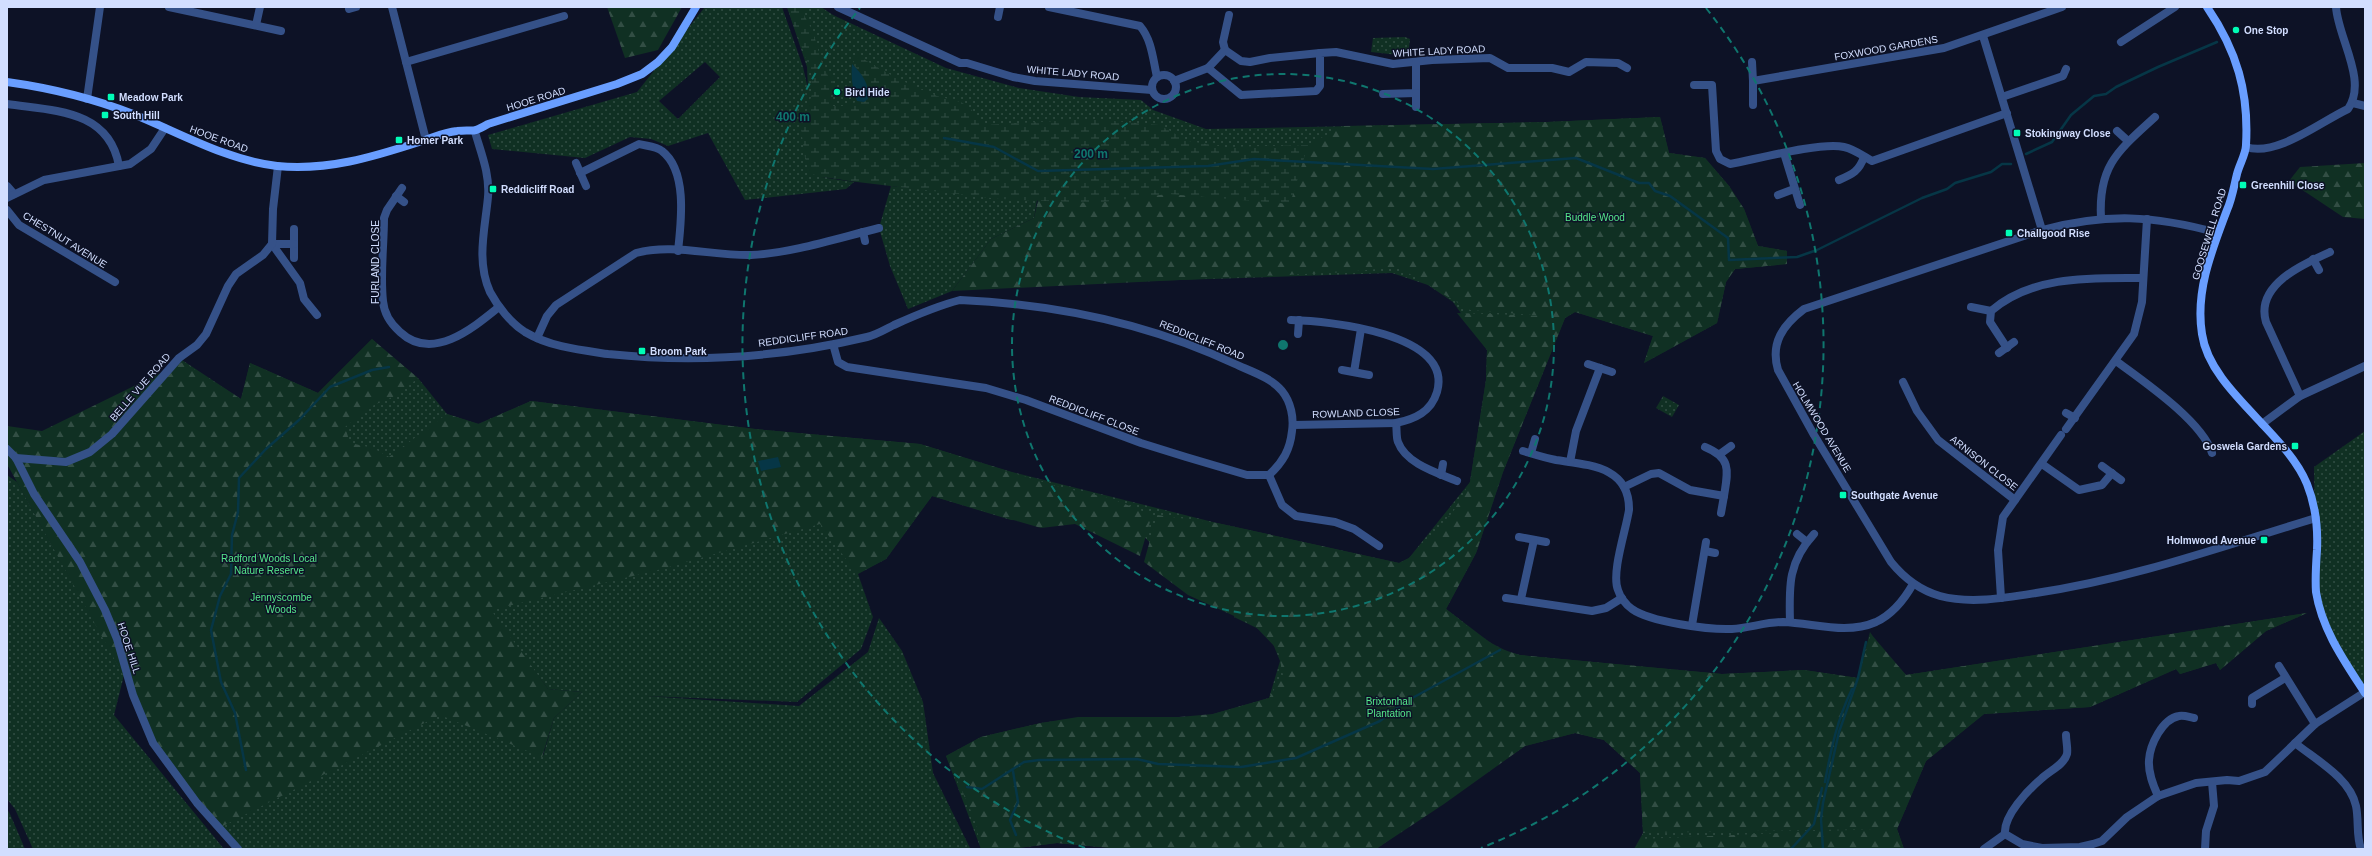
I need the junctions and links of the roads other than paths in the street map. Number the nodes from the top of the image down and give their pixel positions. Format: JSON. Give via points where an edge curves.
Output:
{"nodes":[{"id":1,"x":100,"y":7,"type":"edge"},
{"id":2,"x":172,"y":7,"type":"edge"},
{"id":3,"x":260,"y":7,"type":"edge"},
{"id":4,"x":392,"y":7,"type":"edge"},
{"id":5,"x":696,"y":7,"type":"edge"},
{"id":6,"x":838,"y":7,"type":"edge"},
{"id":7,"x":1000,"y":7,"type":"edge"},
{"id":8,"x":1049,"y":7,"type":"edge"},
{"id":9,"x":2062,"y":7,"type":"edge"},
{"id":10,"x":2175,"y":7,"type":"edge"},
{"id":11,"x":2207,"y":7,"type":"edge"},
{"id":12,"x":2336,"y":7,"type":"edge"},
{"id":13,"x":1085,"y":10,"type":"edge"},
{"id":14,"x":2042,"y":10,"type":"edge"},
{"id":15,"x":1229,"y":15,"type":"dead end"},
{"id":16,"x":564,"y":16,"type":"dead end"},
{"id":17,"x":998,"y":16,"type":"dead end"},
{"id":18,"x":256,"y":24,"type":"junction"},
{"id":19,"x":281,"y":31,"type":"dead end"},
{"id":20,"x":1983,"y":36,"type":"junction"},
{"id":21,"x":2121,"y":42,"type":"dead end"},
{"id":22,"x":1225,"y":50,"type":"junction"},
{"id":23,"x":1320,"y":53,"type":"junction"},
{"id":24,"x":406,"y":62,"type":"junction"},
{"id":25,"x":1752,"y":62,"type":"dead end"},
{"id":26,"x":1416,"y":63,"type":"junction"},
{"id":27,"x":1208,"y":68,"type":"junction"},
{"id":28,"x":1627,"y":68,"type":"dead end"},
{"id":29,"x":2066,"y":69,"type":"dead end"},
{"id":30,"x":1157,"y":77,"type":"junction"},
{"id":31,"x":1174,"y":81,"type":"junction"},
{"id":32,"x":1753,"y":81,"type":"junction"},
{"id":33,"x":7,"y":82,"type":"edge"},
{"id":34,"x":1694,"y":85,"type":"dead end"},
{"id":35,"x":1152,"y":90,"type":"junction"},
{"id":36,"x":1416,"y":93,"type":"junction"},
{"id":37,"x":1383,"y":94,"type":"dead end"},
{"id":38,"x":2002,"y":97,"type":"junction"},
{"id":39,"x":87,"y":99,"type":"junction"},
{"id":40,"x":2353,"y":103,"type":"junction"},
{"id":41,"x":7,"y":104,"type":"edge"},
{"id":42,"x":1753,"y":105,"type":"dead end"},
{"id":43,"x":2365,"y":106,"type":"edge"},
{"id":44,"x":1416,"y":107,"type":"dead end"},
{"id":45,"x":2007,"y":113,"type":"junction"},
{"id":46,"x":2155,"y":117,"type":"dead end"},
{"id":47,"x":165,"y":128,"type":"junction"},
{"id":48,"x":2117,"y":131,"type":"dead end"},
{"id":49,"x":475,"y":132,"type":"junction"},
{"id":50,"x":426,"y":140,"type":"junction"},
{"id":51,"x":2128,"y":141,"type":"junction"},
{"id":52,"x":2246,"y":147,"type":"junction"},
{"id":53,"x":1784,"y":153,"type":"junction"},
{"id":54,"x":1864,"y":157,"type":"junction"},
{"id":55,"x":576,"y":163,"type":"dead end"},
{"id":56,"x":119,"y":166,"type":"junction"},
{"id":57,"x":278,"y":166,"type":"junction"},
{"id":58,"x":580,"y":173,"type":"junction"},
{"id":59,"x":1839,"y":180,"type":"dead end"},
{"id":60,"x":7,"y":186,"type":"edge"},
{"id":61,"x":586,"y":186,"type":"dead end"},
{"id":62,"x":402,"y":188,"type":"dead end"},
{"id":63,"x":1794,"y":188,"type":"junction"},
{"id":64,"x":1778,"y":195,"type":"dead end"},
{"id":65,"x":11,"y":196,"type":"edge"},
{"id":66,"x":396,"y":196,"type":"junction"},
{"id":67,"x":404,"y":202,"type":"dead end"},
{"id":68,"x":1800,"y":204,"type":"dead end"},
{"id":69,"x":7,"y":210,"type":"edge"},
{"id":70,"x":2101,"y":218,"type":"junction"},
{"id":71,"x":2147,"y":219,"type":"junction"},
{"id":72,"x":879,"y":228,"type":"dead end"},
{"id":73,"x":294,"y":229,"type":"dead end"},
{"id":74,"x":2042,"y":230,"type":"junction"},
{"id":75,"x":863,"y":232,"type":"junction"},
{"id":76,"x":2218,"y":233,"type":"junction"},
{"id":77,"x":865,"y":241,"type":"dead end"},
{"id":78,"x":272,"y":244,"type":"junction"},
{"id":79,"x":294,"y":244,"type":"junction"},
{"id":80,"x":678,"y":251,"type":"junction"},
{"id":81,"x":2330,"y":252,"type":"dead end"},
{"id":82,"x":294,"y":258,"type":"dead end"},
{"id":83,"x":2313,"y":259,"type":"junction"},
{"id":84,"x":2319,"y":270,"type":"dead end"},
{"id":85,"x":2143,"y":278,"type":"junction"},
{"id":86,"x":115,"y":282,"type":"dead end"},
{"id":87,"x":499,"y":307,"type":"junction"},
{"id":88,"x":1971,"y":307,"type":"dead end"},
{"id":89,"x":1991,"y":311,"type":"junction"},
{"id":90,"x":318,"y":315,"type":"dead end"},
{"id":91,"x":1361,"y":329,"type":"junction"},
{"id":92,"x":1298,"y":334,"type":"dead end"},
{"id":93,"x":537,"y":338,"type":"junction"},
{"id":94,"x":833,"y":344,"type":"junction"},
{"id":95,"x":1999,"y":353,"type":"dead end"},
{"id":96,"x":2116,"y":361,"type":"junction"},
{"id":97,"x":1588,"y":364,"type":"dead end"},
{"id":98,"x":2365,"y":366,"type":"edge"},
{"id":99,"x":1600,"y":368,"type":"junction"},
{"id":100,"x":1342,"y":370,"type":"dead end"},
{"id":101,"x":1354,"y":372,"type":"junction"},
{"id":102,"x":1612,"y":372,"type":"dead end"},
{"id":103,"x":1369,"y":375,"type":"dead end"},
{"id":104,"x":1903,"y":382,"type":"dead end"},
{"id":105,"x":2300,"y":396,"type":"junction"},
{"id":106,"x":2066,"y":413,"type":"dead end"},
{"id":107,"x":2075,"y":418,"type":"junction"},
{"id":108,"x":1396,"y":423,"type":"junction"},
{"id":109,"x":2262,"y":424,"type":"junction"},
{"id":110,"x":1293,"y":425,"type":"junction"},
{"id":111,"x":1535,"y":438,"type":"dead end"},
{"id":112,"x":1731,"y":446,"type":"dead end"},
{"id":113,"x":1705,"y":447,"type":"dead end"},
{"id":114,"x":7,"y":448,"type":"edge"},
{"id":115,"x":1522,"y":451,"type":"dead end"},
{"id":116,"x":1531,"y":453,"type":"junction"},
{"id":117,"x":2212,"y":453,"type":"dead end"},
{"id":118,"x":1720,"y":454,"type":"junction"},
{"id":119,"x":16,"y":458,"type":"junction"},
{"id":120,"x":1570,"y":462,"type":"junction"},
{"id":121,"x":1443,"y":464,"type":"dead end"},
{"id":122,"x":2042,"y":464,"type":"junction"},
{"id":123,"x":2102,"y":466,"type":"dead end"},
{"id":124,"x":2112,"y":473,"type":"junction"},
{"id":125,"x":1269,"y":475,"type":"junction"},
{"id":126,"x":1441,"y":475,"type":"junction"},
{"id":127,"x":2121,"y":480,"type":"dead end"},
{"id":128,"x":1457,"y":481,"type":"dead end"},
{"id":129,"x":1624,"y":487,"type":"junction"},
{"id":130,"x":1724,"y":496,"type":"junction"},
{"id":131,"x":2015,"y":500,"type":"junction"},
{"id":132,"x":1721,"y":512,"type":"dead end"},
{"id":133,"x":2316,"y":518,"type":"junction"},
{"id":134,"x":1797,"y":534,"type":"dead end"},
{"id":135,"x":1814,"y":534,"type":"dead end"},
{"id":136,"x":1519,"y":537,"type":"dead end"},
{"id":137,"x":1534,"y":540,"type":"junction"},
{"id":138,"x":1546,"y":542,"type":"dead end"},
{"id":139,"x":1706,"y":542,"type":"dead end"},
{"id":140,"x":1807,"y":542,"type":"junction"},
{"id":141,"x":1379,"y":546,"type":"dead end"},
{"id":142,"x":1705,"y":551,"type":"junction"},
{"id":143,"x":1716,"y":553,"type":"dead end"},
{"id":144,"x":1913,"y":584,"type":"junction"},
{"id":145,"x":1506,"y":598,"type":"dead end"},
{"id":146,"x":1622,"y":598,"type":"junction"},
{"id":147,"x":2001,"y":598,"type":"junction"},
{"id":148,"x":1521,"y":599,"type":"junction"},
{"id":149,"x":1790,"y":622,"type":"junction"},
{"id":150,"x":1692,"y":625,"type":"junction"},
{"id":151,"x":2279,"y":666,"type":"dead end"},
{"id":152,"x":2285,"y":678,"type":"junction"},
{"id":153,"x":2365,"y":693,"type":"edge"},
{"id":154,"x":2252,"y":704,"type":"dead end"},
{"id":155,"x":2194,"y":718,"type":"dead end"},
{"id":156,"x":2315,"y":724,"type":"junction"},
{"id":157,"x":2066,"y":735,"type":"dead end"},
{"id":158,"x":2295,"y":743,"type":"junction"},
{"id":159,"x":2212,"y":782,"type":"junction"},
{"id":160,"x":2158,"y":796,"type":"junction"},
{"id":161,"x":2005,"y":834,"type":"junction"},
{"id":162,"x":238,"y":849,"type":"edge"},
{"id":163,"x":1984,"y":849,"type":"edge"},
{"id":164,"x":2205,"y":849,"type":"edge"},
{"id":165,"x":2361,"y":849,"type":"edge"}],
"edges":[{"from":1,"to":39,"type":"street"},
{"from":2,"to":18,"type":"street"},
{"from":3,"to":18,"type":"street"},
{"from":4,"to":24,"type":"street"},
{"from":5,"to":49,"type":"street","name":"HOOE ROAD","via":[[672,47],[642,74],[488,124]]},
{"from":6,"to":35,"type":"street","name":"WHITE LADY ROAD","via":[[960,63],[1013,77],[1061,84]]},
{"from":7,"to":17,"type":"street"},
{"from":8,"to":13,"type":"street"},
{"from":9,"to":14,"type":"street","name":"FOXWOOD GARDENS"},
{"from":10,"to":21,"type":"street"},
{"from":11,"to":52,"type":"street","name":"GOOSEWELL ROAD","via":[[2236,59],[2246,100]]},
{"from":12,"to":40,"type":"street","via":[[2356,86]]},
{"from":13,"to":30,"type":"street","via":[[1140,26],[1146,33]]},
{"from":14,"to":20,"type":"street","name":"FOXWOOD GARDENS"},
{"from":15,"to":22,"type":"street","via":[[1223,42]]},
{"from":16,"to":24,"type":"street"},
{"from":18,"to":19,"type":"street"},
{"from":20,"to":32,"type":"street","name":"FOXWOOD GARDENS","via":[[1944,48]]},
{"from":20,"to":38,"type":"street"},
{"from":22,"to":23,"type":"street","name":"WHITE LADY ROAD","via":[[1241,61],[1250,62]]},
{"from":22,"to":27,"type":"street"},
{"from":23,"to":26,"type":"street","name":"WHITE LADY ROAD","via":[[1336,52],[1393,64]]},
{"from":23,"to":27,"type":"street","via":[[1320,86],[1316,91],[1241,95]]},
{"from":24,"to":50,"type":"street"},
{"from":25,"to":32,"type":"street"},
{"from":26,"to":28,"type":"street","name":"WHITE LADY ROAD","via":[[1490,58],[1508,68],[1552,68],[1569,72],[1586,62],[1618,63]]},
{"from":26,"to":36,"type":"street"},
{"from":27,"to":31,"type":"street"},
{"from":29,"to":38,"type":"street","via":[[2063,76]]},
{"from":30,"to":31,"type":"street","via":[[1168,76]]},
{"from":30,"to":35,"type":"street","via":[[1153,81]]},
{"from":31,"to":35,"type":"street","name":"WHITE LADY ROAD","via":[[1175,90],[1167,99],[1158,98]]},
{"from":32,"to":42,"type":"street"},
{"from":33,"to":39,"type":"street","name":"HOOE ROAD","via":[[51,89]]},
{"from":34,"to":53,"type":"street","via":[[1712,85],[1716,151],[1720,159],[1730,164]]},
{"from":36,"to":37,"type":"street"},
{"from":36,"to":44,"type":"street"},
{"from":38,"to":45,"type":"street"},
{"from":39,"to":47,"type":"street","name":"HOOE ROAD"},
{"from":40,"to":43,"type":"street"},
{"from":40,"to":52,"type":"street","via":[[2348,109],[2287,142],[2255,149]]},
{"from":41,"to":56,"type":"street","via":[[75,115],[88,120],[101,129],[112,142]]},
{"from":45,"to":54,"type":"street","via":[[1883,158],[1872,161]]},
{"from":45,"to":74,"type":"street"},
{"from":46,"to":51,"type":"street"},
{"from":47,"to":56,"type":"street","via":[[151,149],[141,158]]},
{"from":47,"to":57,"type":"street","name":"HOOE ROAD","via":[[218,151]]},
{"from":48,"to":51,"type":"street"},
{"from":49,"to":50,"type":"street","name":"HOOE ROAD","via":[[458,131]]},
{"from":49,"to":87,"type":"street","name":"REDDICLIFF ROAD","via":[[487,176],[483,267],[490,290]]},
{"from":50,"to":57,"type":"street","name":"HOOE ROAD","via":[[348,163],[312,167]]},
{"from":51,"to":70,"type":"street","via":[[2114,157],[2106,172],[2100,206]]},
{"from":52,"to":76,"type":"street","name":"GOOSEWELL ROAD"},
{"from":53,"to":54,"type":"street","via":[[1834,146],[1852,150]]},
{"from":53,"to":63,"type":"street"},
{"from":54,"to":59,"type":"street","via":[[1861,167],[1854,174]]},
{"from":55,"to":58,"type":"street"},
{"from":56,"to":65,"type":"street","via":[[44,180]]},
{"from":57,"to":78,"type":"street"},
{"from":58,"to":61,"type":"street"},
{"from":58,"to":80,"type":"street","via":[[639,144],[662,150],[670,159],[678,180],[683,211]]},
{"from":60,"to":65,"type":"street"},
{"from":62,"to":66,"type":"street","name":"FURLAND CLOSE"},
{"from":63,"to":64,"type":"street"},
{"from":63,"to":68,"type":"street"},
{"from":66,"to":67,"type":"street"},
{"from":66,"to":87,"type":"street","name":"FURLAND CLOSE","via":[[384,218],[383,301],[393,326],[410,341],[424,345],[440,343],[479,323]]},
{"from":69,"to":86,"type":"street","name":"CHESTNUT AVENUE","via":[[19,225]]},
{"from":70,"to":71,"type":"street","name":"HOLMWOOD AVENUE"},
{"from":70,"to":74,"type":"street","name":"HOLMWOOD AVENUE"},
{"from":71,"to":76,"type":"street","name":"HOLMWOOD AVENUE","via":[[2194,226]]},
{"from":71,"to":85,"type":"street"},
{"from":72,"to":75,"type":"street"},
{"from":73,"to":79,"type":"street"},
{"from":74,"to":144,"type":"street","name":"HOLMWOOD AVENUE","via":[[1804,309],[1781,331],[1774,359],[1778,370],[1891,562]]},
{"from":75,"to":77,"type":"street"},
{"from":75,"to":80,"type":"street","via":[[752,255]]},
{"from":76,"to":109,"type":"street","name":"GOOSEWELL ROAD","via":[[2201,297],[2202,336],[2214,366]]},
{"from":78,"to":79,"type":"street"},
{"from":78,"to":90,"type":"street","via":[[300,283],[304,299]]},
{"from":78,"to":119,"type":"street","name":"BELLE VUE ROAD","via":[[263,255],[236,274],[206,334],[197,345],[178,358],[112,434],[90,452],[66,462]]},
{"from":79,"to":82,"type":"street"},
{"from":80,"to":93,"type":"street","via":[[649,250],[636,253],[556,305],[547,316]]},
{"from":81,"to":83,"type":"street"},
{"from":83,"to":84,"type":"street"},
{"from":83,"to":105,"type":"street","via":[[2296,267],[2283,278],[2265,302],[2263,312]]},
{"from":85,"to":89,"type":"street","via":[[2065,280],[2020,293],[2004,300]]},
{"from":85,"to":96,"type":"street","via":[[2142,302],[2134,334]]},
{"from":87,"to":93,"type":"street","name":"REDDICLIFF ROAD","via":[[523,331]]},
{"from":88,"to":89,"type":"street"},
{"from":89,"to":95,"type":"street","via":[[1990,322],[2011,345]]},
{"from":91,"to":92,"type":"street","name":"ROWLAND CLOSE","via":[[1321,320],[1295,320]]},
{"from":91,"to":101,"type":"street"},
{"from":91,"to":108,"type":"street","name":"ROWLAND CLOSE","via":[[1416,346],[1427,355],[1437,370],[1438,387],[1434,400],[1425,412],[1413,420]]},
{"from":93,"to":94,"type":"street","name":"REDDICLIFF ROAD","via":[[575,350],[683,359],[742,356]]},
{"from":94,"to":110,"type":"street","name":"REDDICLIFF ROAD","via":[[869,336],[944,304],[960,300],[1058,309],[1125,323],[1175,338],[1263,376],[1282,390],[1291,410]]},
{"from":94,"to":125,"type":"street","name":"REDDICLIFF CLOSE","via":[[838,362],[847,367],[986,388],[1178,455],[1247,475]]},
{"from":96,"to":107,"type":"street"},
{"from":96,"to":117,"type":"street","via":[[2155,390],[2183,416],[2208,441]]},
{"from":97,"to":99,"type":"street"},
{"from":98,"to":105,"type":"street"},
{"from":99,"to":102,"type":"street"},
{"from":99,"to":120,"type":"street","via":[[1574,438]]},
{"from":100,"to":101,"type":"street"},
{"from":101,"to":103,"type":"street"},
{"from":104,"to":131,"type":"street","name":"ARNISON CLOSE","via":[[1917,411],[1938,440]]},
{"from":105,"to":109,"type":"street"},
{"from":106,"to":107,"type":"street"},
{"from":107,"to":122,"type":"street"},
{"from":108,"to":110,"type":"street","name":"ROWLAND CLOSE"},
{"from":108,"to":126,"type":"street","via":[[1398,442],[1406,454]]},
{"from":109,"to":133,"type":"street","name":"GOOSEWELL ROAD","via":[[2298,467],[2307,483]]},
{"from":110,"to":125,"type":"street","via":[[1288,450],[1280,464]]},
{"from":111,"to":116,"type":"street"},
{"from":112,"to":118,"type":"street"},
{"from":113,"to":118,"type":"street"},
{"from":114,"to":119,"type":"street","name":"HOOE HILL"},
{"from":115,"to":116,"type":"street"},
{"from":116,"to":120,"type":"street"},
{"from":118,"to":130,"type":"street","via":[[1726,462],[1728,474]]},
{"from":119,"to":162,"type":"street","name":"HOOE HILL","via":[[34,494],[80,562],[105,610],[153,743],[197,803]]},
{"from":120,"to":129,"type":"street","via":[[1590,464],[1605,470]]},
{"from":121,"to":126,"type":"street"},
{"from":122,"to":124,"type":"street","via":[[2079,490],[2102,485]]},
{"from":122,"to":131,"type":"street"},
{"from":123,"to":124,"type":"street"},
{"from":124,"to":127,"type":"street"},
{"from":125,"to":141,"type":"street","via":[[1282,505],[1296,516],[1348,526]]},
{"from":126,"to":128,"type":"street"},
{"from":129,"to":130,"type":"street","via":[[1651,474],[1659,473],[1690,490]]},
{"from":129,"to":146,"type":"street","via":[[1629,500],[1629,510],[1615,581]]},
{"from":130,"to":132,"type":"street"},
{"from":131,"to":147,"type":"street","via":[[2003,517],[1999,531]]},
{"from":133,"to":147,"type":"street","name":"HOLMWOOD AVENUE","via":[[2109,579],[2059,590]]},
{"from":133,"to":153,"type":"street","name":"GOOSEWELL ROAD","via":[[2316,592],[2322,615],[2330,636]]},
{"from":134,"to":140,"type":"street"},
{"from":135,"to":140,"type":"street"},
{"from":136,"to":137,"type":"street"},
{"from":137,"to":138,"type":"street"},
{"from":137,"to":148,"type":"street"},
{"from":139,"to":142,"type":"street"},
{"from":140,"to":149,"type":"street","via":[[1793,567],[1790,579]]},
{"from":142,"to":143,"type":"street"},
{"from":142,"to":150,"type":"street"},
{"from":144,"to":147,"type":"street","name":"HOLMWOOD AVENUE","via":[[1941,596]]},
{"from":144,"to":149,"type":"street","via":[[1892,612],[1876,622],[1859,627],[1841,628]]},
{"from":145,"to":148,"type":"street"},
{"from":146,"to":148,"type":"street","via":[[1606,608],[1592,611]]},
{"from":146,"to":150,"type":"street","via":[[1631,609],[1643,615]]},
{"from":149,"to":150,"type":"street","via":[[1733,629]]},
{"from":151,"to":152,"type":"street"},
{"from":152,"to":154,"type":"street","via":[[2252,698]]},
{"from":152,"to":156,"type":"street"},
{"from":153,"to":156,"type":"street"},
{"from":155,"to":160,"type":"street","via":[[2177,716],[2168,722],[2160,731],[2152,748],[2150,770]]},
{"from":156,"to":158,"type":"street"},
{"from":157,"to":161,"type":"street","via":[[2067,754],[2018,804],[2008,817],[2004,828]]},
{"from":158,"to":159,"type":"street","via":[[2265,772],[2239,781]]},
{"from":158,"to":165,"type":"street","via":[[2335,773],[2351,792],[2356,805]]},
{"from":159,"to":160,"type":"street","via":[[2196,783]]},
{"from":159,"to":164,"type":"street","via":[[2214,806],[2206,831]]},
{"from":160,"to":161,"type":"street","via":[[2127,817],[2102,841],[2093,844],[2042,848],[2022,844]]},
{"from":161,"to":163,"type":"street"}]}
